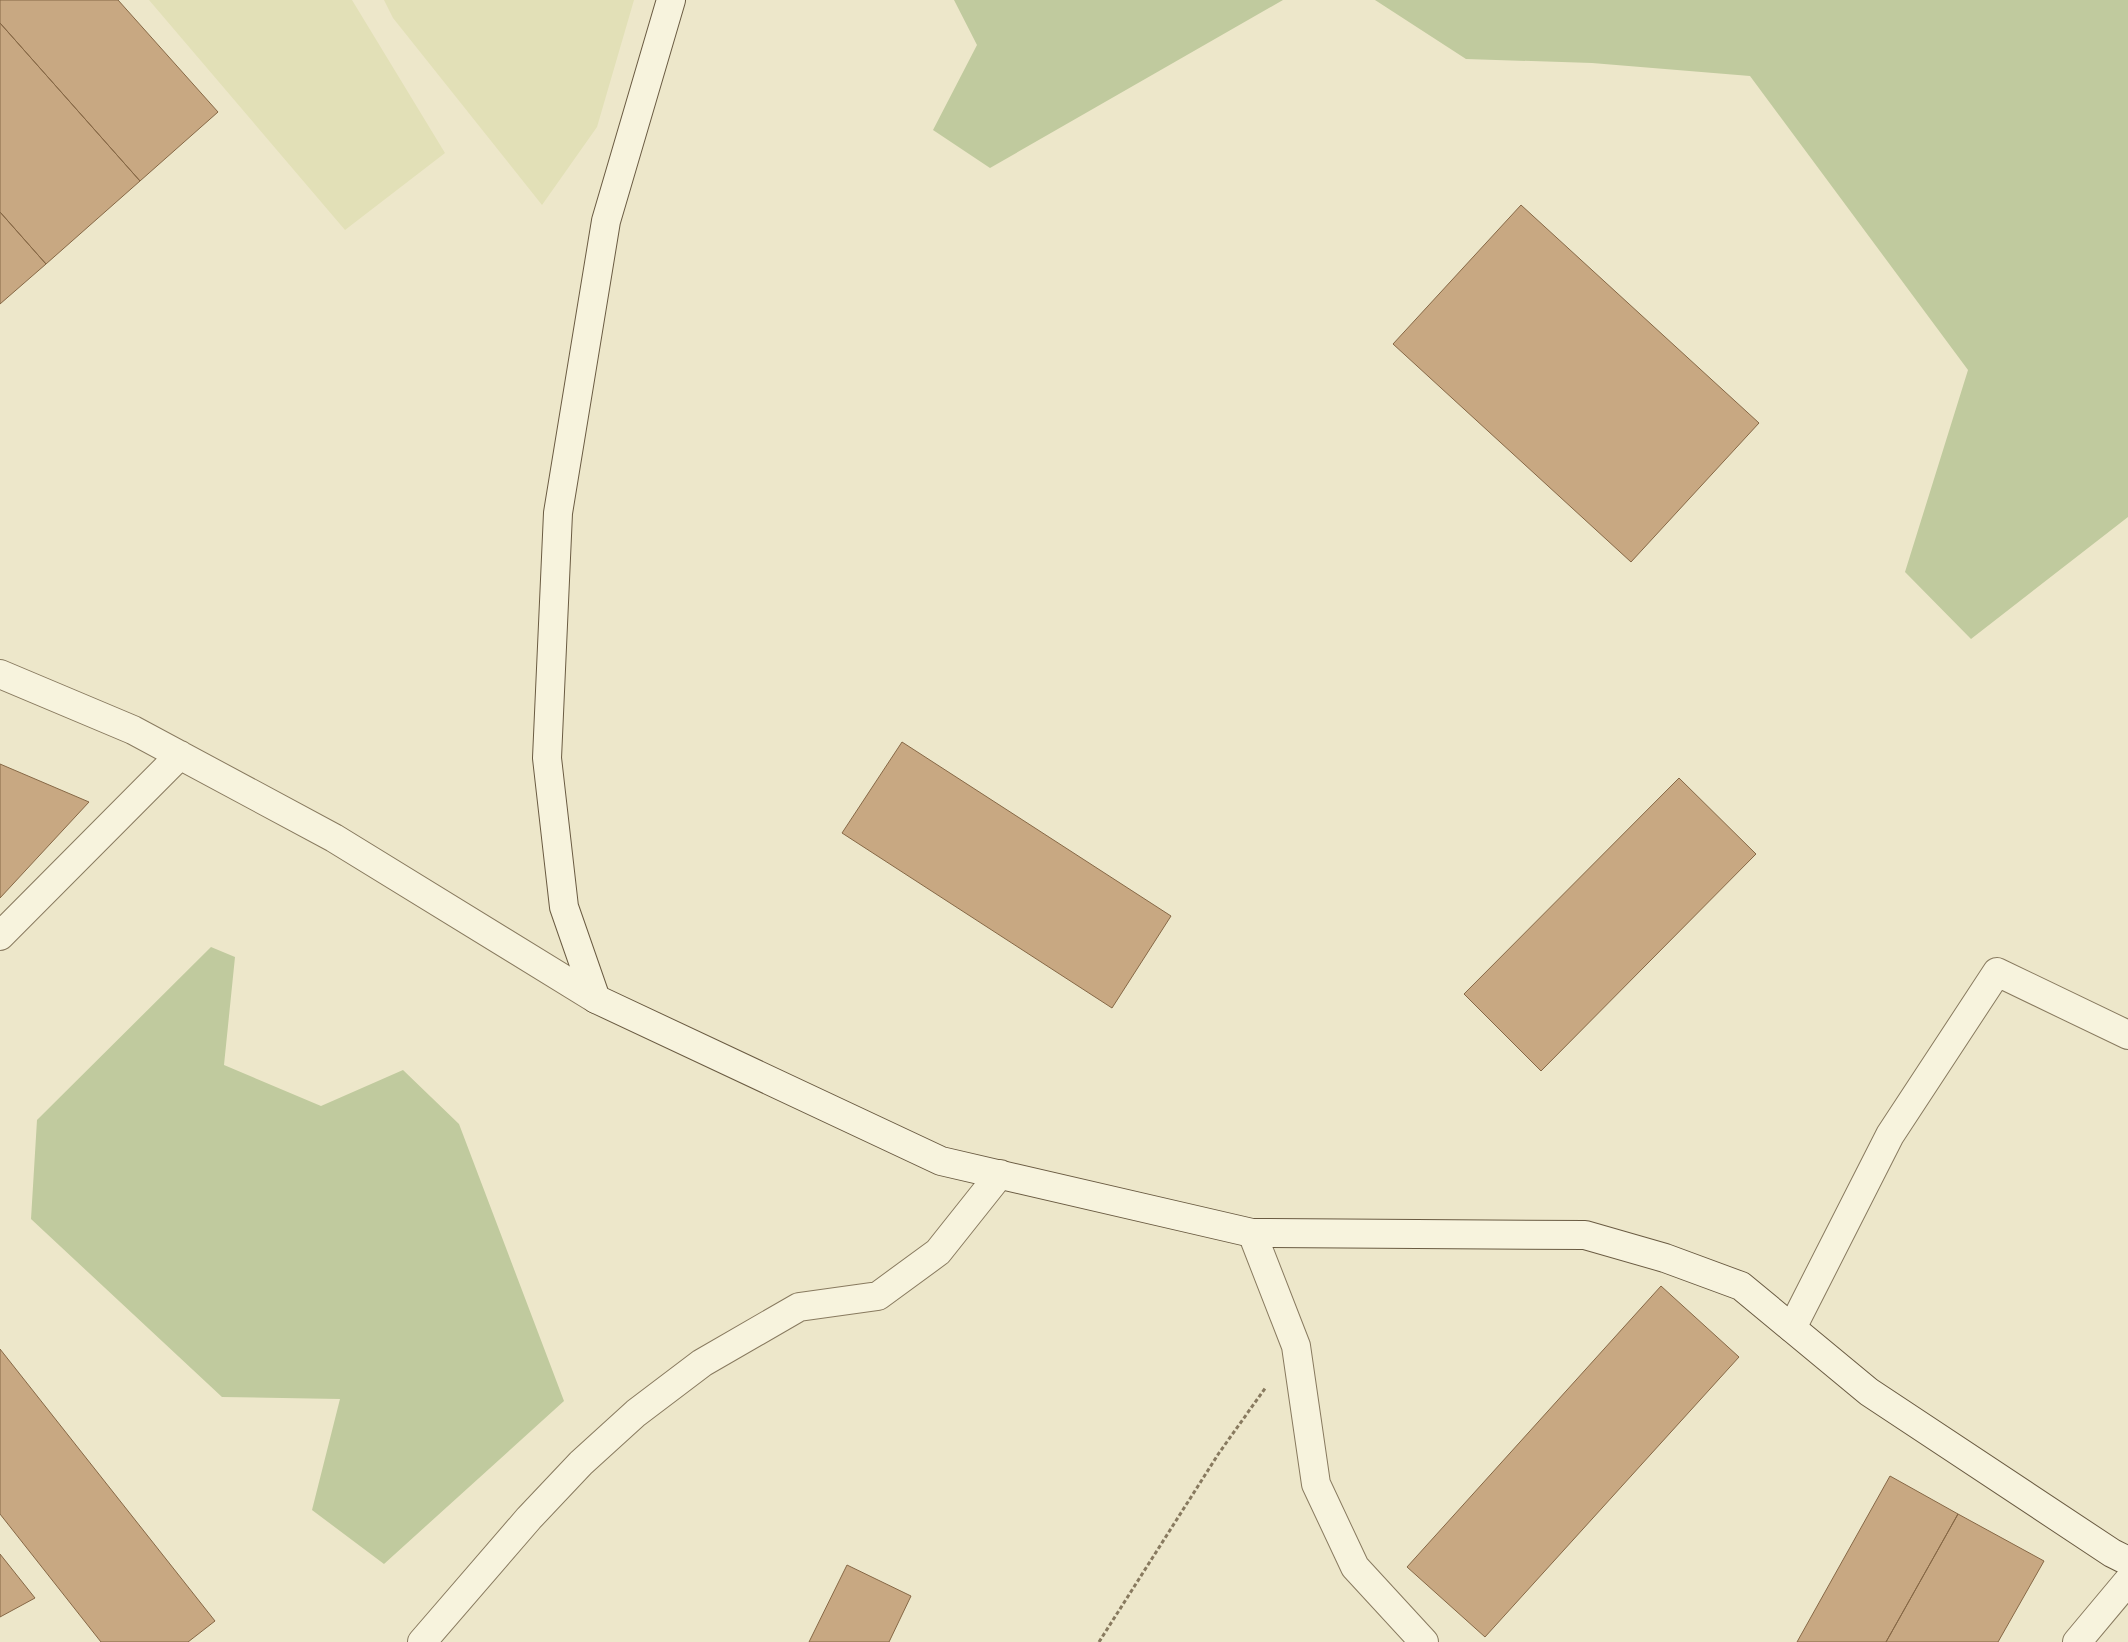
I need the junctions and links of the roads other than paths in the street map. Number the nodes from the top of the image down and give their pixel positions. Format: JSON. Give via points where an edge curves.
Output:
{"nodes":[{"id":1,"x":671,"y":0,"type":"edge"},
{"id":2,"x":0,"y":674,"type":"edge"},
{"id":3,"x":180,"y":755,"type":"junction"},
{"id":4,"x":0,"y":936,"type":"edge"},
{"id":5,"x":596,"y":999,"type":"junction"},
{"id":6,"x":2128,"y":1035,"type":"edge"},
{"id":7,"x":1000,"y":1174,"type":"junction"},
{"id":8,"x":1252,"y":1233,"type":"junction"},
{"id":9,"x":1792,"y":1328,"type":"junction"},
{"id":10,"x":2128,"y":1561,"type":"edge"},
{"id":11,"x":2128,"y":1581,"type":"edge"},
{"id":12,"x":422,"y":1642,"type":"edge"},
{"id":13,"x":1424,"y":1642,"type":"edge"},
{"id":14,"x":2077,"y":1642,"type":"edge"}],
"edges":[{"from":1,"to":5,"type":"street","via":[[606,221],[558,513],[547,758],[564,907]]},
{"from":2,"to":3,"type":"street","via":[[133,730]]},
{"from":3,"to":4,"type":"street"},
{"from":3,"to":5,"type":"street","via":[[334,838]]},
{"from":5,"to":7,"type":"street","via":[[941,1161]]},
{"from":6,"to":9,"type":"street","via":[[1997,972],[1890,1135]]},
{"from":7,"to":8,"type":"street"},
{"from":7,"to":12,"type":"street","via":[[938,1252],[878,1296],[799,1307],[702,1363],[636,1413],[529,1518]]},
{"from":8,"to":9,"type":"street","via":[[1584,1235],[1665,1258],[1742,1286]]},
{"from":8,"to":13,"type":"street","via":[[1296,1346],[1316,1484],[1354,1567]]},
{"from":9,"to":10,"type":"street","via":[[1869,1392]]},
{"from":11,"to":14,"type":"street"}]}
